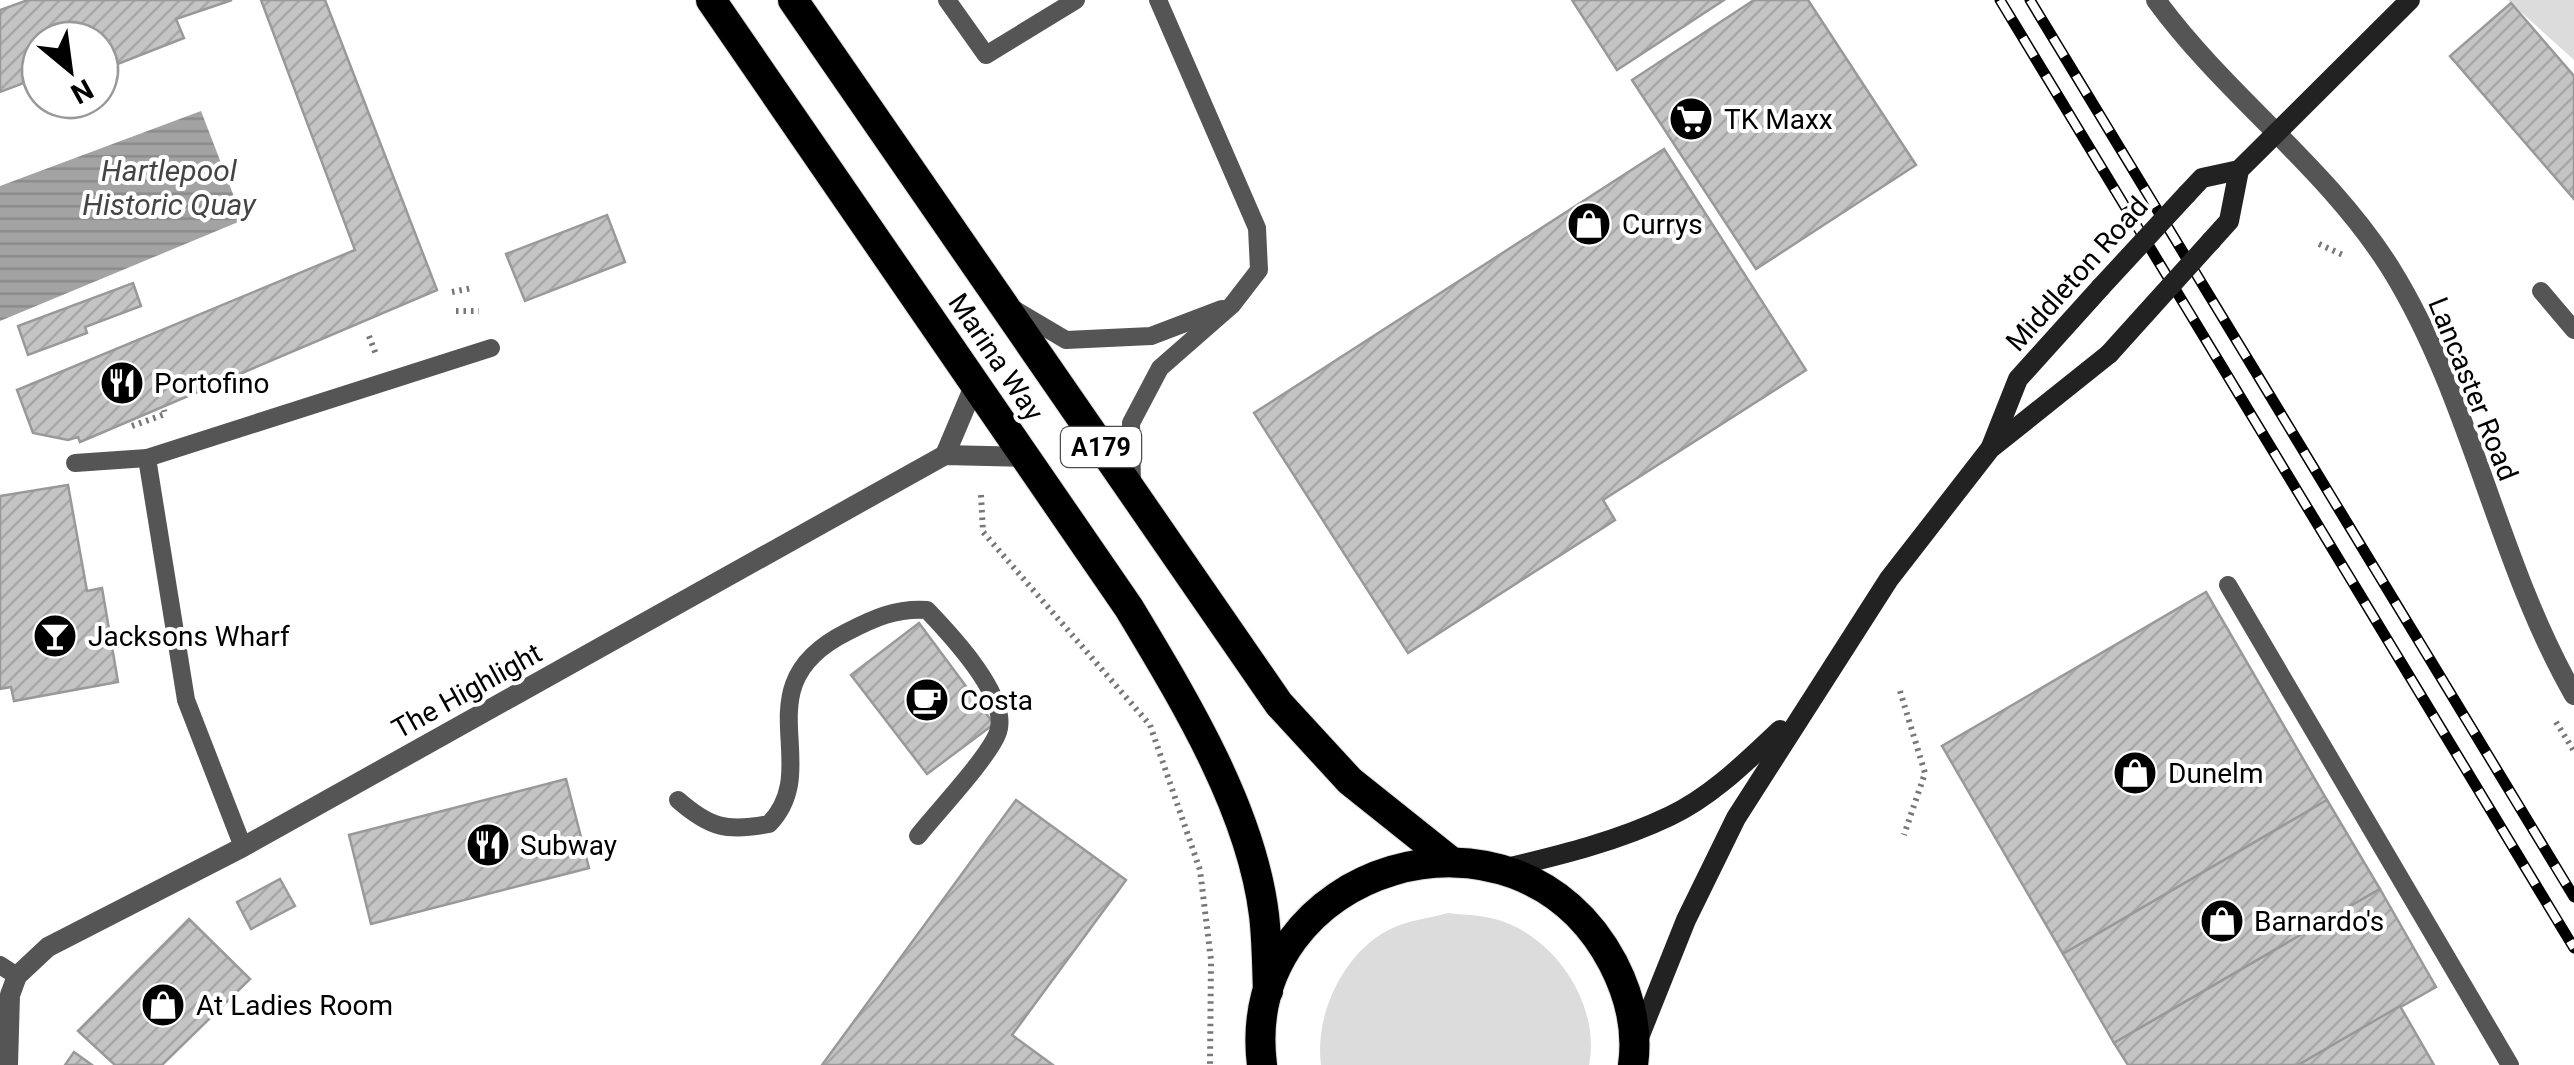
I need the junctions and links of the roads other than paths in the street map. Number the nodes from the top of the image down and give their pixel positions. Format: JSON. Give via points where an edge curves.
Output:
{"nodes":[{"id":1,"x":711,"y":0,"type":"edge"},
{"id":2,"x":792,"y":0,"type":"edge"},
{"id":3,"x":947,"y":0,"type":"edge"},
{"id":4,"x":1076,"y":0,"type":"edge"},
{"id":5,"x":1158,"y":0,"type":"edge"},
{"id":6,"x":2156,"y":0,"type":"edge"},
{"id":7,"x":2410,"y":0,"type":"edge"},
{"id":8,"x":2274,"y":134,"type":"junction"},
{"id":9,"x":2238,"y":170,"type":"junction"},
{"id":10,"x":2542,"y":291,"type":"dead end"},
{"id":11,"x":1001,"y":301,"type":"junction"},
{"id":12,"x":1232,"y":305,"type":"junction"},
{"id":13,"x":2574,"y":330,"type":"edge"},
{"id":14,"x":491,"y":348,"type":"dead end"},
{"id":15,"x":975,"y":384,"type":"junction"},
{"id":16,"x":1990,"y":448,"type":"junction"},
{"id":17,"x":945,"y":455,"type":"junction"},
{"id":18,"x":1025,"y":457,"type":"junction"},
{"id":19,"x":147,"y":458,"type":"junction"},
{"id":20,"x":75,"y":463,"type":"dead end"},
{"id":21,"x":1132,"y":491,"type":"junction"},
{"id":22,"x":2228,"y":585,"type":"dead end"},
{"id":23,"x":2573,"y":691,"type":"edge"},
{"id":24,"x":1800,"y":712,"type":"junction"},
{"id":25,"x":678,"y":800,"type":"dead end"},
{"id":26,"x":918,"y":836,"type":"dead end"},
{"id":27,"x":243,"y":847,"type":"junction"},
{"id":28,"x":1449,"y":860,"type":"junction"},
{"id":29,"x":1506,"y":868,"type":"junction"},
{"id":30,"x":9,"y":971,"type":"edge"},
{"id":31,"x":1268,"y":991,"type":"junction"},
{"id":32,"x":1634,"y":1054,"type":"edge"},
{"id":33,"x":8,"y":1065,"type":"edge"},
{"id":34,"x":1262,"y":1065,"type":"edge"},
{"id":35,"x":2510,"y":1065,"type":"edge"}],
"edges":[{"from":1,"to":15,"type":"highway","name":"Marina Way","number":"A179"},
{"from":2,"to":11,"type":"highway","name":"Marina Way","number":"A179"},
{"from":3,"to":4,"type":"lane","via":[[986,55]]},
{"from":5,"to":12,"type":"lane","via":[[1258,228],[1259,270]]},
{"from":6,"to":8,"type":"street","name":"Lancaster Road"},
{"from":7,"to":8,"type":"main road","name":"Middleton Road"},
{"from":8,"to":9,"type":"main road","name":"Middleton Road"},
{"from":8,"to":23,"type":"street","name":"Lancaster Road","via":[[2351,215],[2416,314],[2505,543]]},
{"from":9,"to":16,"type":"main road","name":"Middleton Road","bridge":true,"via":[[2229,220],[2211,241],[2109,354]]},
{"from":9,"to":16,"type":"main road","name":"Middleton Road","bridge":true,"via":[[2202,178],[2018,379]]},
{"from":10,"to":13,"type":"lane"},
{"from":11,"to":12,"type":"lane","via":[[1066,340],[1151,336]]},
{"from":11,"to":21,"type":"highway","name":"Marina Way","number":"A179"},
{"from":12,"to":21,"type":"lane","via":[[1152,382],[1132,422]]},
{"from":14,"to":19,"type":"lane"},
{"from":15,"to":17,"type":"street"},
{"from":15,"to":18,"type":"highway","name":"Marina Way","number":"A179"},
{"from":16,"to":24,"type":"main road","name":"Middleton Road","via":[[1889,579]]},
{"from":17,"to":18,"type":"street"},
{"from":17,"to":27,"type":"street","name":"The Highlight"},
{"from":18,"to":31,"type":"highway","name":"Marina Way","number":"A179","via":[[1183,698],[1237,814],[1264,912]]},
{"from":19,"to":20,"type":"lane"},
{"from":19,"to":27,"type":"lane","via":[[186,700]]},
{"from":21,"to":28,"type":"highway","name":"Marina Way","number":"A179","via":[[1279,704],[1350,781]]},
{"from":22,"to":35,"type":"lane"},
{"from":24,"to":29,"type":"main road","name":"Middleton Road","via":[[1672,816]]},
{"from":24,"to":32,"type":"main road","name":"Middleton Road","via":[[1736,818],[1686,920]]},
{"from":25,"to":26,"type":"lane","via":[[704,822],[727,828],[769,824],[790,788],[789,696],[803,662],[876,617],[904,608],[927,610],[952,636],[1000,711],[998,734]]},
{"from":27,"to":30,"type":"street","name":"The Highlight"},
{"from":28,"to":29,"type":"highway","number":"A179"},
{"from":28,"to":31,"type":"highway","number":"A179","via":[[1390,868],[1336,896],[1294,938]]},
{"from":29,"to":32,"type":"highway","number":"A179","via":[[1558,894],[1599,936],[1626,986]]},
{"from":30,"to":33,"type":"street","name":"The Highlight"},
{"from":31,"to":34,"type":"highway","number":"A179"}]}
